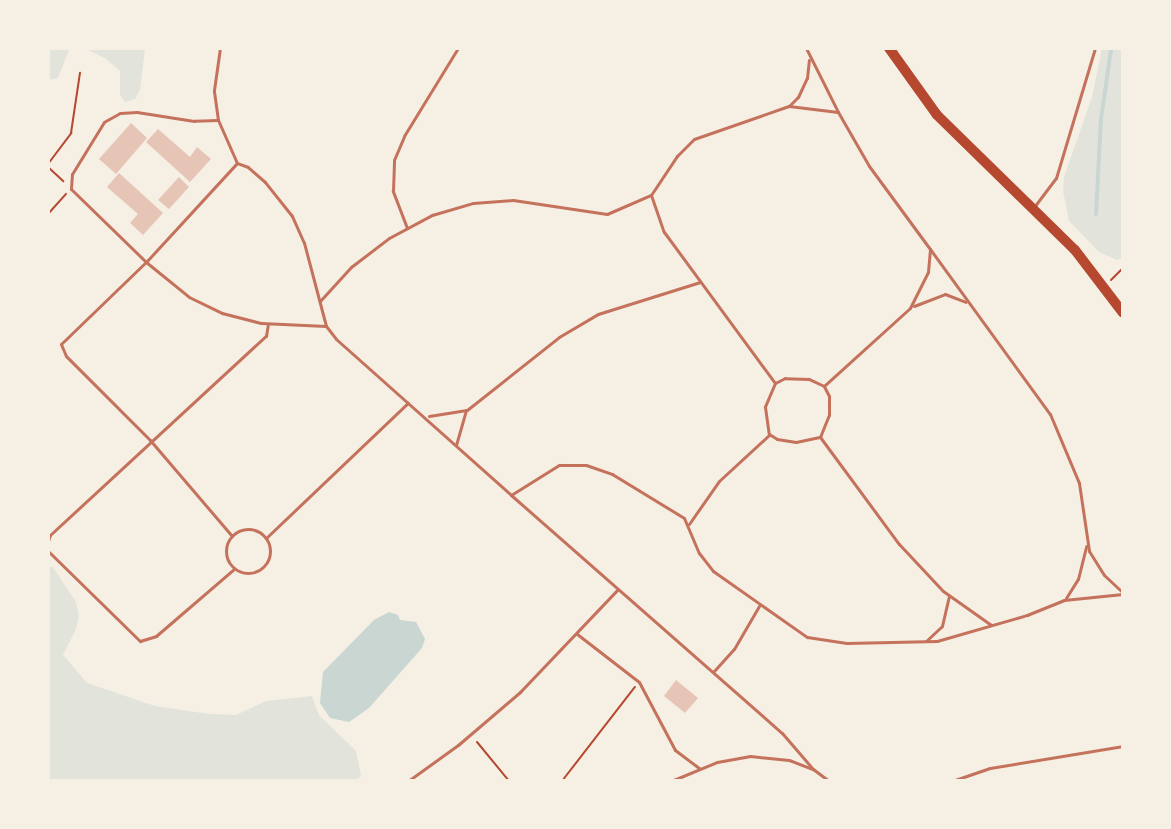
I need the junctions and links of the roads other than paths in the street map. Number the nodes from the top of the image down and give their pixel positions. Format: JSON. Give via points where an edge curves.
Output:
{"nodes":[{"id":1,"x":220,"y":48,"type":"edge"},
{"id":2,"x":458,"y":48,"type":"edge"},
{"id":3,"x":806,"y":48,"type":"edge"},
{"id":4,"x":889,"y":48,"type":"edge"},
{"id":5,"x":1095,"y":48,"type":"edge"},
{"id":6,"x":809,"y":57,"type":"junction"},
{"id":7,"x":789,"y":106,"type":"junction"},
{"id":8,"x":838,"y":112,"type":"junction"},
{"id":9,"x":218,"y":120,"type":"junction"},
{"id":10,"x":237,"y":163,"type":"junction"},
{"id":11,"x":651,"y":195,"type":"junction"},
{"id":12,"x":1033,"y":208,"type":"junction"},
{"id":13,"x":407,"y":228,"type":"junction"},
{"id":14,"x":930,"y":249,"type":"junction"},
{"id":15,"x":146,"y":262,"type":"junction"},
{"id":16,"x":700,"y":282,"type":"junction"},
{"id":17,"x":320,"y":301,"type":"junction"},
{"id":18,"x":966,"y":302,"type":"junction"},
{"id":19,"x":910,"y":308,"type":"junction"},
{"id":20,"x":1123,"y":313,"type":"edge"},
{"id":21,"x":268,"y":324,"type":"junction"},
{"id":22,"x":326,"y":326,"type":"junction"},
{"id":23,"x":775,"y":383,"type":"junction"},
{"id":24,"x":824,"y":386,"type":"junction"},
{"id":25,"x":409,"y":402,"type":"junction"},
{"id":26,"x":467,"y":410,"type":"junction"},
{"id":27,"x":427,"y":416,"type":"junction"},
{"id":28,"x":769,"y":434,"type":"junction"},
{"id":29,"x":820,"y":437,"type":"junction"},
{"id":30,"x":150,"y":440,"type":"junction"},
{"id":31,"x":456,"y":445,"type":"junction"},
{"id":32,"x":511,"y":495,"type":"junction"},
{"id":33,"x":689,"y":524,"type":"junction"},
{"id":34,"x":232,"y":536,"type":"junction"},
{"id":35,"x":266,"y":538,"type":"junction"},
{"id":36,"x":48,"y":541,"type":"edge"},
{"id":37,"x":1087,"y":543,"type":"junction"},
{"id":38,"x":48,"y":551,"type":"edge"},
{"id":39,"x":234,"y":569,"type":"junction"},
{"id":40,"x":618,"y":589,"type":"junction"},
{"id":41,"x":1123,"y":594,"type":"edge"},
{"id":42,"x":949,"y":596,"type":"junction"},
{"id":43,"x":1064,"y":600,"type":"junction"},
{"id":44,"x":759,"y":606,"type":"junction"},
{"id":45,"x":992,"y":626,"type":"junction"},
{"id":46,"x":577,"y":634,"type":"junction"},
{"id":47,"x":926,"y":641,"type":"junction"},
{"id":48,"x":713,"y":672,"type":"junction"},
{"id":49,"x":1123,"y":746,"type":"edge"},
{"id":50,"x":699,"y":768,"type":"junction"},
{"id":51,"x":813,"y":769,"type":"junction"},
{"id":52,"x":408,"y":781,"type":"edge"},
{"id":53,"x":671,"y":781,"type":"edge"},
{"id":54,"x":829,"y":781,"type":"edge"},
{"id":55,"x":952,"y":781,"type":"edge"}],
"edges":[{"from":1,"to":9,"type":"lane","via":[[214,90]]},
{"from":2,"to":13,"type":"lane","via":[[394,160],[393,191]]},
{"from":3,"to":6,"type":"lane"},
{"from":4,"to":12,"type":"main road","via":[[952,131]]},
{"from":5,"to":12,"type":"lane","via":[[1056,178]]},
{"from":6,"to":7,"type":"lane","via":[[807,78]]},
{"from":6,"to":8,"type":"lane"},
{"from":7,"to":8,"type":"lane"},
{"from":7,"to":11,"type":"lane","via":[[694,139]]},
{"from":8,"to":14,"type":"lane","via":[[869,166]]},
{"from":9,"to":10,"type":"lane"},
{"from":9,"to":15,"type":"lane","via":[[137,112],[111,116],[72,174],[71,189]]},
{"from":10,"to":15,"type":"lane"},
{"from":10,"to":17,"type":"lane","via":[[265,182],[292,216]]},
{"from":11,"to":13,"type":"lane","via":[[607,214],[536,202],[473,203]]},
{"from":11,"to":16,"type":"lane","via":[[664,232]]},
{"from":12,"to":20,"type":"main road","via":[[1075,250]]},
{"from":13,"to":17,"type":"lane","via":[[351,267]]},
{"from":14,"to":18,"type":"lane"},
{"from":14,"to":19,"type":"lane","via":[[928,272]]},
{"from":15,"to":21,"type":"lane","via":[[209,308]]},
{"from":15,"to":30,"type":"lane","via":[[61,344],[66,356]]},
{"from":16,"to":23,"type":"lane"},
{"from":16,"to":26,"type":"lane","via":[[598,314],[559,337]]},
{"from":17,"to":22,"type":"lane"},
{"from":18,"to":19,"type":"lane","via":[[945,294]]},
{"from":18,"to":37,"type":"lane","via":[[1034,390],[1066,446],[1079,483]]},
{"from":19,"to":24,"type":"lane"},
{"from":21,"to":22,"type":"lane"},
{"from":21,"to":30,"type":"lane","via":[[266,336]]},
{"from":22,"to":25,"type":"lane"},
{"from":23,"to":24,"type":"lane","via":[[809,379]]},
{"from":23,"to":28,"type":"lane","via":[[765,407]]},
{"from":24,"to":29,"type":"lane","via":[[829,415]]},
{"from":25,"to":27,"type":"lane"},
{"from":25,"to":35,"type":"lane"},
{"from":26,"to":27,"type":"lane"},
{"from":26,"to":31,"type":"lane"},
{"from":27,"to":31,"type":"lane"},
{"from":28,"to":29,"type":"lane","via":[[796,442]]},
{"from":28,"to":33,"type":"lane","via":[[719,481]]},
{"from":29,"to":42,"type":"lane","via":[[899,544]]},
{"from":30,"to":34,"type":"lane"},
{"from":30,"to":36,"type":"lane"},
{"from":31,"to":32,"type":"lane"},
{"from":32,"to":33,"type":"lane","via":[[559,465],[586,465],[612,474]]},
{"from":32,"to":40,"type":"lane"},
{"from":33,"to":44,"type":"lane","via":[[705,562]]},
{"from":34,"to":35,"type":"lane","via":[[250,530]]},
{"from":34,"to":39,"type":"lane","via":[[226,546]]},
{"from":35,"to":39,"type":"lane","via":[[267,563],[245,574]]},
{"from":37,"to":41,"type":"lane","via":[[1104,575]]},
{"from":37,"to":43,"type":"lane","via":[[1078,579]]},
{"from":38,"to":39,"type":"lane","via":[[140,641],[156,636]]},
{"from":40,"to":46,"type":"lane"},
{"from":40,"to":48,"type":"lane"},
{"from":41,"to":43,"type":"lane"},
{"from":42,"to":45,"type":"lane"},
{"from":42,"to":47,"type":"lane","via":[[942,626]]},
{"from":43,"to":45,"type":"lane"},
{"from":44,"to":47,"type":"lane","via":[[815,639],[859,644]]},
{"from":44,"to":48,"type":"lane","via":[[734,649]]},
{"from":45,"to":47,"type":"lane"},
{"from":46,"to":50,"type":"lane","via":[[639,682],[675,750]]},
{"from":46,"to":52,"type":"lane","via":[[471,734]]},
{"from":48,"to":51,"type":"lane","via":[[782,733]]},
{"from":49,"to":55,"type":"lane","via":[[990,768]]},
{"from":50,"to":51,"type":"lane","via":[[750,756]]},
{"from":50,"to":53,"type":"lane"},
{"from":51,"to":54,"type":"lane"}]}
